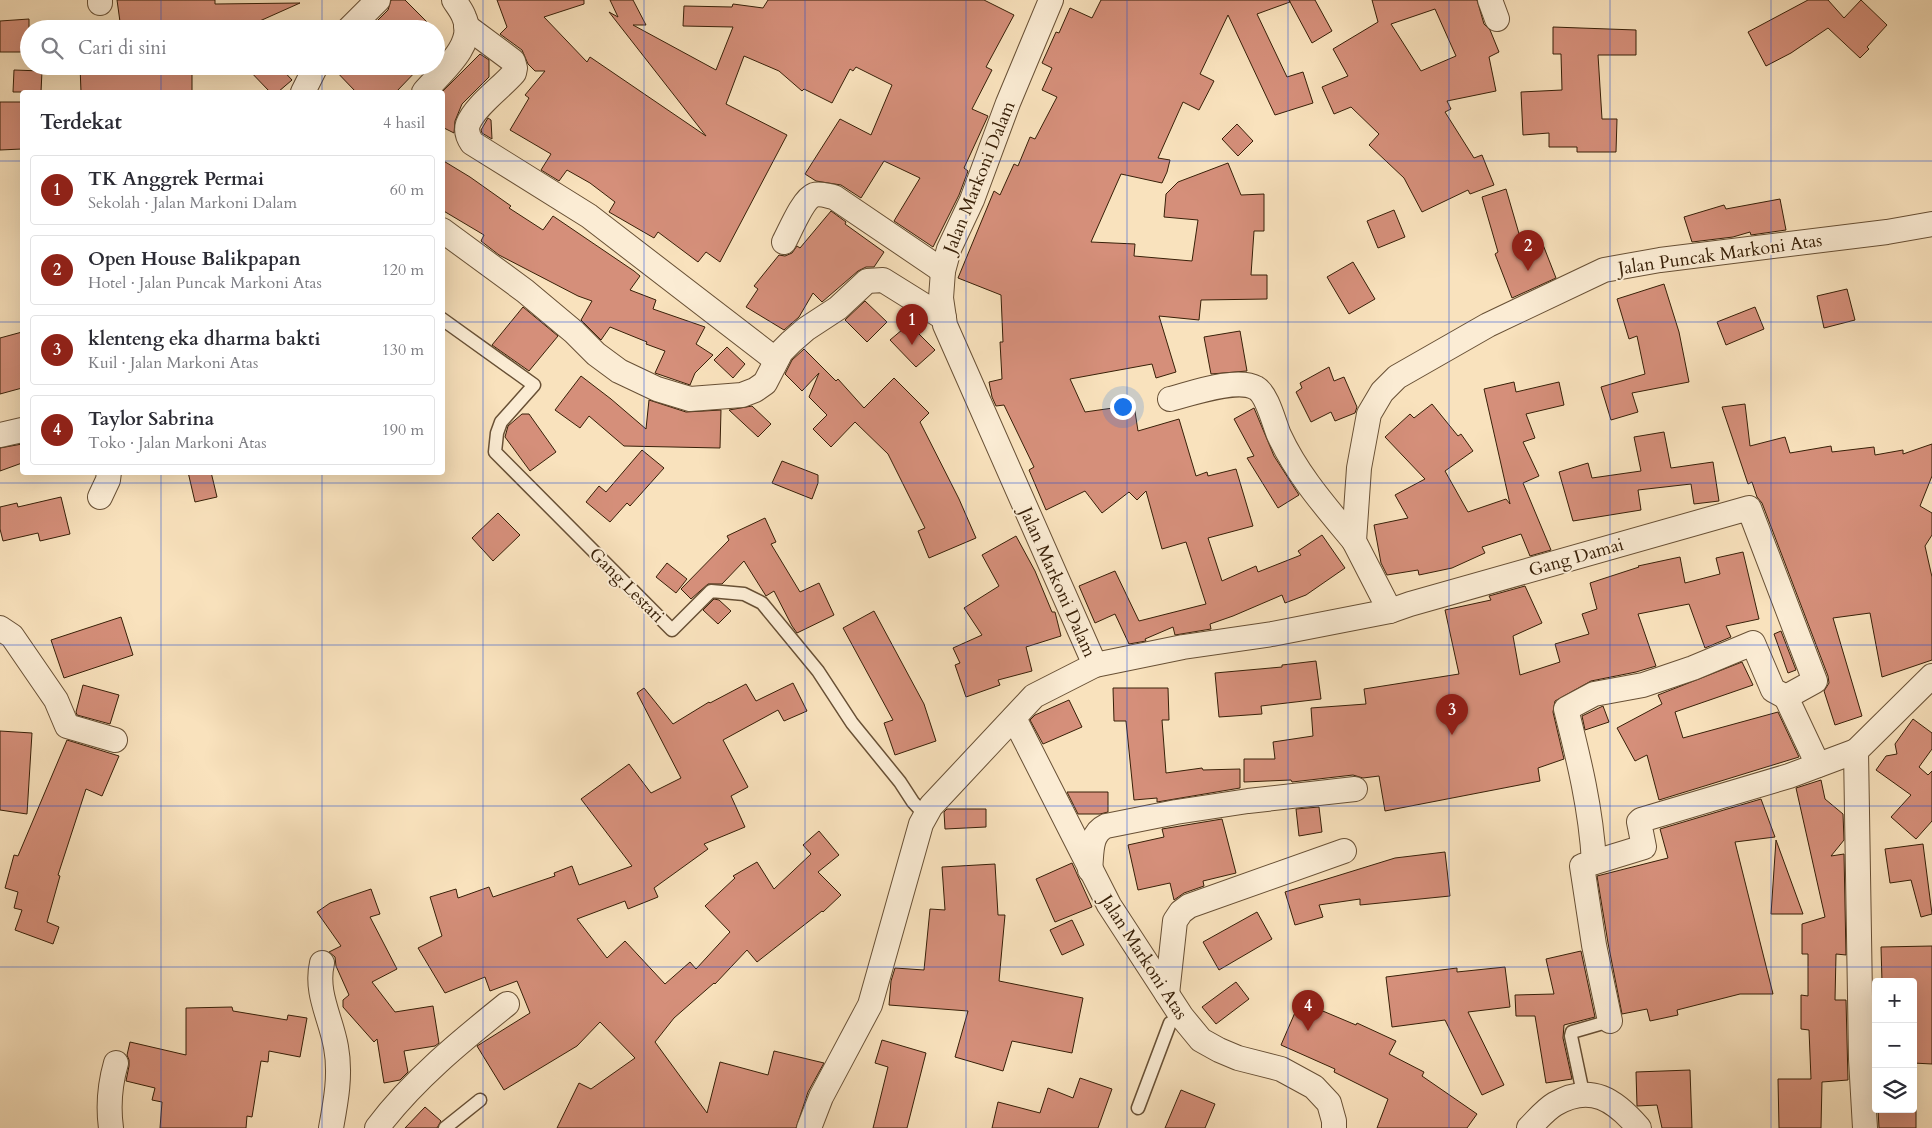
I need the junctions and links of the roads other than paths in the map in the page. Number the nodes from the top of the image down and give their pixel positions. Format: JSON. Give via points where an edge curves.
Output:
{"nodes":[{"id":1,"x":378,"y":0,"type":"edge"},
{"id":2,"x":454,"y":0,"type":"edge"},
{"id":3,"x":1047,"y":1,"type":"edge"},
{"id":4,"x":357,"y":20,"type":"edge"},
{"id":5,"x":466,"y":26,"type":"junction"},
{"id":6,"x":445,"y":69,"type":"edge"},
{"id":7,"x":312,"y":75,"type":"edge"},
{"id":8,"x":439,"y":75,"type":"edge"},
{"id":9,"x":304,"y":90,"type":"edge"},
{"id":10,"x":426,"y":90,"type":"edge"},
{"id":11,"x":1932,"y":224,"type":"edge"},
{"id":12,"x":445,"y":232,"type":"edge"},
{"id":13,"x":784,"y":242,"type":"dead end"},
{"id":14,"x":943,"y":271,"type":"junction"},
{"id":15,"x":944,"y":318,"type":"junction"},
{"id":16,"x":445,"y":321,"type":"edge"},
{"id":17,"x":776,"y":360,"type":"junction"},
{"id":18,"x":1170,"y":399,"type":"dead end"},
{"id":19,"x":20,"y":430,"type":"edge"},
{"id":20,"x":0,"y":435,"type":"edge"},
{"id":21,"x":109,"y":475,"type":"edge"},
{"id":22,"x":100,"y":497,"type":"dead end"},
{"id":23,"x":1354,"y":541,"type":"junction"},
{"id":24,"x":1400,"y":608,"type":"junction"},
{"id":25,"x":0,"y":628,"type":"edge"},
{"id":26,"x":1095,"y":665,"type":"junction"},
{"id":27,"x":1932,"y":676,"type":"edge"},
{"id":28,"x":1786,"y":697,"type":"junction"},
{"id":29,"x":1014,"y":718,"type":"junction"},
{"id":30,"x":115,"y":740,"type":"dead end"},
{"id":31,"x":1856,"y":751,"type":"junction"},
{"id":32,"x":1818,"y":765,"type":"junction"},
{"id":33,"x":1356,"y":789,"type":"dead end"},
{"id":34,"x":926,"y":816,"type":"junction"},
{"id":35,"x":1344,"y":851,"type":"dead end"},
{"id":36,"x":1594,"y":862,"type":"junction"},
{"id":37,"x":1090,"y":870,"type":"junction"},
{"id":38,"x":322,"y":963,"type":"dead end"},
{"id":39,"x":1167,"y":994,"type":"junction"},
{"id":40,"x":507,"y":1004,"type":"dead end"},
{"id":41,"x":1182,"y":1017,"type":"junction"},
{"id":42,"x":1610,"y":1021,"type":"joint"},
{"id":43,"x":116,"y":1063,"type":"dead end"},
{"id":44,"x":1583,"y":1093,"type":"junction"},
{"id":45,"x":480,"y":1100,"type":"dead end"},
{"id":46,"x":1138,"y":1108,"type":"dead end"},
{"id":47,"x":111,"y":1128,"type":"edge"},
{"id":48,"x":330,"y":1128,"type":"edge"},
{"id":49,"x":377,"y":1128,"type":"edge"},
{"id":50,"x":445,"y":1128,"type":"edge"},
{"id":51,"x":809,"y":1128,"type":"edge"},
{"id":52,"x":1334,"y":1128,"type":"edge"},
{"id":53,"x":1529,"y":1128,"type":"edge"},
{"id":54,"x":1640,"y":1128,"type":"edge"},
{"id":55,"x":1865,"y":1128,"type":"edge"}],
"edges":[{"from":1,"to":4,"type":"street"},
{"from":2,"to":5,"type":"street"},
{"from":3,"to":14,"type":"street","name":"Jalan Markoni Dalam"},
{"from":5,"to":6,"type":"street","via":[[464,41]]},
{"from":5,"to":17,"type":"street","via":[[513,61],[515,68],[468,125],[472,142],[590,216]]},
{"from":7,"to":9,"type":"street"},
{"from":8,"to":10,"type":"street"},
{"from":11,"to":23,"type":"street","name":"Jalan Puncak Markoni Atas","via":[[1604,270],[1488,325],[1397,377],[1382,392],[1369,414],[1361,459]]},
{"from":12,"to":17,"type":"street","via":[[525,291],[606,362],[657,389],[690,398],[742,395],[765,383]]},
{"from":13,"to":14,"type":"street","via":[[807,200],[815,195],[824,195],[834,198]]},
{"from":14,"to":15,"type":"street","name":"Jalan Markoni Dalam","via":[[941,298]]},
{"from":15,"to":17,"type":"street","via":[[883,280],[871,280],[806,329]]},
{"from":15,"to":26,"type":"street","name":"Jalan Markoni Dalam"},
{"from":16,"to":34,"type":"lane","name":"Gang Lestari","via":[[534,385],[501,422],[495,452],[672,630],[711,592],[744,594],[762,603],[818,671],[852,723]]},
{"from":18,"to":23,"type":"street","via":[[1242,384],[1256,388],[1263,396],[1279,436],[1306,484]]},
{"from":19,"to":20,"type":"street"},
{"from":21,"to":22,"type":"street"},
{"from":23,"to":24,"type":"street"},
{"from":24,"to":26,"type":"street"},
{"from":24,"to":28,"type":"street","name":"Gang Damai","via":[[1749,508],[1815,681]]},
{"from":25,"to":30,"type":"street","via":[[12,636],[56,700],[67,726]]},
{"from":26,"to":29,"type":"street","name":"Jalan Markoni Dalam","via":[[1034,696]]},
{"from":27,"to":31,"type":"street"},
{"from":28,"to":32,"type":"street"},
{"from":28,"to":36,"type":"street","via":[[1773,690],[1753,643],[1643,685],[1594,694],[1566,709],[1582,770]]},
{"from":29,"to":34,"type":"street","name":"Jalan Markoni Dalam","via":[[953,781]]},
{"from":29,"to":37,"type":"street","name":"Jalan Markoni Atas"},
{"from":31,"to":32,"type":"street"},
{"from":31,"to":55,"type":"street"},
{"from":32,"to":36,"type":"street","via":[[1641,820],[1644,848]]},
{"from":33,"to":37,"type":"street","via":[[1185,810],[1106,826],[1094,838]]},
{"from":34,"to":51,"type":"street","name":"Jalan Markoni Dalam","via":[[921,824],[870,1005],[821,1097]]},
{"from":35,"to":39,"type":"street","via":[[1189,906],[1181,912],[1175,921]]},
{"from":36,"to":42,"type":"street","via":[[1582,868]]},
{"from":37,"to":39,"type":"street","name":"Jalan Markoni Atas","via":[[1109,906]]},
{"from":38,"to":48,"type":"street","via":[[320,989],[338,1062]]},
{"from":39,"to":41,"type":"street","name":"Jalan Markoni Atas"},
{"from":40,"to":49,"type":"street","via":[[451,1049]]},
{"from":41,"to":46,"type":"lane","via":[[1170,1023]]},
{"from":41,"to":52,"type":"street","name":"Jalan Markoni Atas","via":[[1201,1040],[1218,1050],[1281,1069],[1314,1087],[1329,1103]]},
{"from":42,"to":44,"type":"lane","via":[[1572,1032]]},
{"from":43,"to":47,"type":"street","via":[[110,1094]]},
{"from":44,"to":53,"type":"street","via":[[1554,1104]]},
{"from":44,"to":54,"type":"street","via":[[1607,1099]]},
{"from":45,"to":50,"type":"lane"}]}
